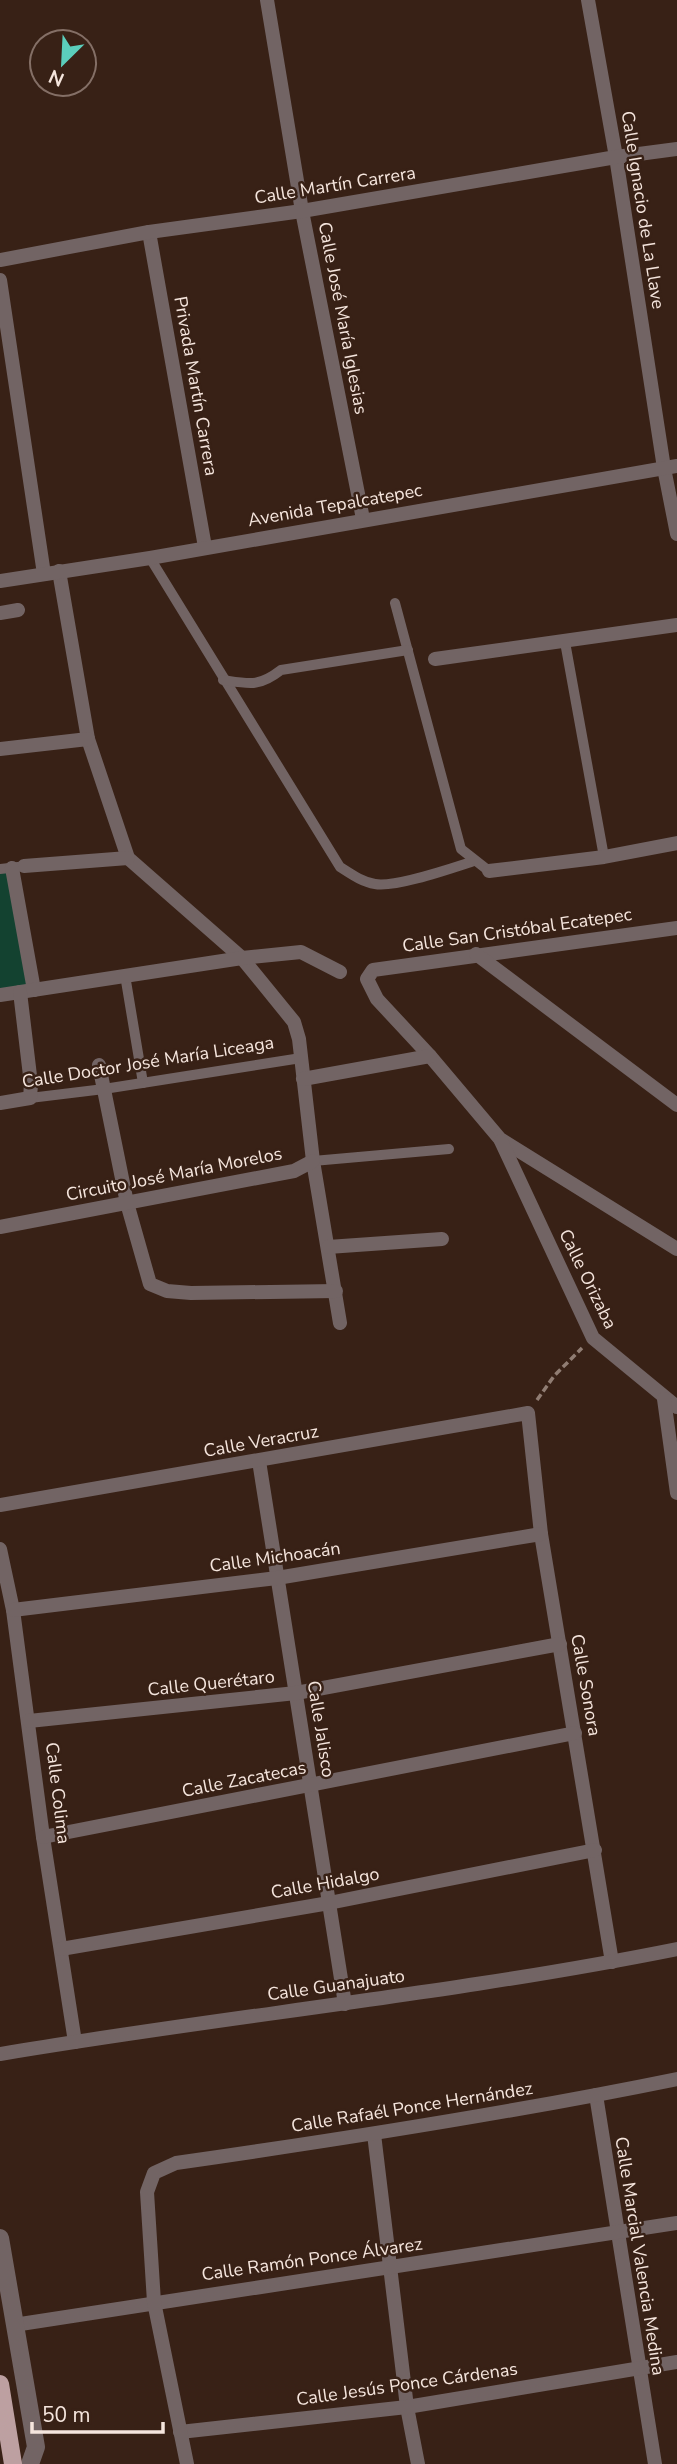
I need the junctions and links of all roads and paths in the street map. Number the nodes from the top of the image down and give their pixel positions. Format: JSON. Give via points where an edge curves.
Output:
{"nodes":[{"id":1,"x":267,"y":0,"type":"edge"},
{"id":2,"x":588,"y":0,"type":"edge"},
{"id":3,"x":677,"y":149,"type":"edge"},
{"id":4,"x":616,"y":157,"type":"junction"},
{"id":5,"x":302,"y":211,"type":"junction"},
{"id":6,"x":149,"y":232,"type":"junction"},
{"id":7,"x":0,"y":260,"type":"edge"},
{"id":8,"x":0,"y":280,"type":"edge"},
{"id":9,"x":671,"y":467,"type":"edge"},
{"id":10,"x":363,"y":519,"type":"junction"},
{"id":11,"x":677,"y":534,"type":"edge"},
{"id":12,"x":205,"y":547,"type":"junction"},
{"id":13,"x":150,"y":558,"type":"junction"},
{"id":14,"x":59,"y":571,"type":"junction"},
{"id":15,"x":44,"y":574,"type":"junction"},
{"id":16,"x":0,"y":581,"type":"edge"},
{"id":17,"x":395,"y":603,"type":"dead end"},
{"id":18,"x":18,"y":610,"type":"dead end"},
{"id":19,"x":0,"y":613,"type":"edge"},
{"id":20,"x":677,"y":625,"type":"edge"},
{"id":21,"x":565,"y":642,"type":"junction"},
{"id":22,"x":408,"y":650,"type":"junction"},
{"id":23,"x":435,"y":659,"type":"dead end"},
{"id":24,"x":223,"y":680,"type":"junction"},
{"id":25,"x":88,"y":739,"type":"junction"},
{"id":26,"x":0,"y":749,"type":"edge"},
{"id":27,"x":677,"y":843,"type":"edge"},
{"id":28,"x":604,"y":857,"type":"junction"},
{"id":29,"x":128,"y":858,"type":"junction"},
{"id":30,"x":474,"y":861,"type":"junction"},
{"id":31,"x":12,"y":868,"type":"edge"},
{"id":32,"x":489,"y":871,"type":"joint"},
{"id":33,"x":677,"y":928,"type":"edge"},
{"id":34,"x":477,"y":954,"type":"junction"},
{"id":35,"x":242,"y":958,"type":"junction"},
{"id":36,"x":340,"y":972,"type":"dead end"},
{"id":37,"x":125,"y":975,"type":"junction"},
{"id":38,"x":27,"y":991,"type":"junction"},
{"id":39,"x":0,"y":995,"type":"edge"},
{"id":40,"x":430,"y":1056,"type":"junction"},
{"id":41,"x":301,"y":1059,"type":"junction"},
{"id":42,"x":99,"y":1065,"type":"dead end"},
{"id":43,"x":303,"y":1079,"type":"junction"},
{"id":44,"x":143,"y":1083,"type":"junction"},
{"id":45,"x":104,"y":1089,"type":"junction"},
{"id":46,"x":30,"y":1098,"type":"junction"},
{"id":47,"x":0,"y":1103,"type":"edge"},
{"id":48,"x":677,"y":1105,"type":"edge"},
{"id":49,"x":500,"y":1139,"type":"junction"},
{"id":50,"x":449,"y":1149,"type":"dead end"},
{"id":51,"x":313,"y":1161,"type":"junction"},
{"id":52,"x":127,"y":1203,"type":"junction"},
{"id":53,"x":0,"y":1227,"type":"edge"},
{"id":54,"x":442,"y":1239,"type":"dead end"},
{"id":55,"x":328,"y":1247,"type":"junction"},
{"id":56,"x":677,"y":1249,"type":"edge"},
{"id":57,"x":336,"y":1291,"type":"junction"},
{"id":58,"x":340,"y":1323,"type":"dead end"},
{"id":59,"x":593,"y":1338,"type":"junction"},
{"id":60,"x":664,"y":1399,"type":"junction"},
{"id":61,"x":677,"y":1407,"type":"edge"},
{"id":62,"x":528,"y":1413,"type":"junction"},
{"id":63,"x":259,"y":1461,"type":"junction"},
{"id":64,"x":677,"y":1493,"type":"edge"},
{"id":65,"x":0,"y":1505,"type":"edge"},
{"id":66,"x":541,"y":1534,"type":"junction"},
{"id":67,"x":0,"y":1549,"type":"edge"},
{"id":68,"x":278,"y":1578,"type":"junction"},
{"id":69,"x":13,"y":1610,"type":"junction"},
{"id":70,"x":560,"y":1644,"type":"junction"},
{"id":71,"x":296,"y":1693,"type":"junction"},
{"id":72,"x":29,"y":1721,"type":"junction"},
{"id":73,"x":575,"y":1733,"type":"junction"},
{"id":74,"x":310,"y":1785,"type":"junction"},
{"id":75,"x":43,"y":1837,"type":"junction"},
{"id":76,"x":595,"y":1850,"type":"junction"},
{"id":77,"x":329,"y":1903,"type":"junction"},
{"id":78,"x":61,"y":1949,"type":"junction"},
{"id":79,"x":677,"y":1949,"type":"edge"},
{"id":80,"x":612,"y":1962,"type":"junction"},
{"id":81,"x":345,"y":2004,"type":"junction"},
{"id":82,"x":75,"y":2042,"type":"junction"},
{"id":83,"x":0,"y":2054,"type":"edge"},
{"id":84,"x":677,"y":2079,"type":"edge"},
{"id":85,"x":596,"y":2095,"type":"junction"},
{"id":86,"x":374,"y":2134,"type":"junction"},
{"id":87,"x":677,"y":2223,"type":"edge"},
{"id":88,"x":616,"y":2232,"type":"junction"},
{"id":89,"x":0,"y":2238,"type":"edge"},
{"id":90,"x":390,"y":2267,"type":"junction"},
{"id":91,"x":154,"y":2302,"type":"junction"},
{"id":92,"x":15,"y":2325,"type":"junction"},
{"id":93,"x":677,"y":2362,"type":"edge"},
{"id":94,"x":638,"y":2368,"type":"junction"},
{"id":95,"x":0,"y":2384,"type":"edge"},
{"id":96,"x":407,"y":2407,"type":"junction"},
{"id":97,"x":180,"y":2432,"type":"junction"},
{"id":98,"x":13,"y":2464,"type":"edge"},
{"id":99,"x":30,"y":2464,"type":"edge"},
{"id":100,"x":187,"y":2464,"type":"edge"},
{"id":101,"x":418,"y":2464,"type":"edge"},
{"id":102,"x":654,"y":2464,"type":"edge"}],
"edges":[{"from":1,"to":5,"type":"street","name":"Calle José María Iglesias"},
{"from":2,"to":4,"type":"street","name":"Calle Ignacio de La Llave"},
{"from":3,"to":4,"type":"street","name":"Calle Martín Carrera"},
{"from":4,"to":5,"type":"street","name":"Calle Martín Carrera"},
{"from":4,"to":9,"type":"street","name":"Calle Ignacio de La Llave"},
{"from":5,"to":6,"type":"street","name":"Calle Martín Carrera"},
{"from":5,"to":10,"type":"street","name":"Calle José María Iglesias"},
{"from":6,"to":7,"type":"street","name":"Calle Martín Carrera"},
{"from":6,"to":12,"type":"street","name":"Privada Martín Carrera"},
{"from":8,"to":15,"type":"street"},
{"from":9,"to":10,"type":"street","name":"Avenida Tepalcatepec"},
{"from":9,"to":11,"type":"street","name":"Calle Ignacio de La Llave"},
{"from":10,"to":12,"type":"street","name":"Avenida Tepalcatepec"},
{"from":12,"to":13,"type":"street","name":"Avenida Tepalcatepec"},
{"from":13,"to":14,"type":"street","name":"Avenida Tepalcatepec"},
{"from":13,"to":24,"type":"street"},
{"from":14,"to":15,"type":"street","name":"Avenida Tepalcatepec"},
{"from":14,"to":25,"type":"street"},
{"from":15,"to":16,"type":"street","name":"Avenida Tepalcatepec"},
{"from":17,"to":22,"type":"street"},
{"from":18,"to":19,"type":"street"},
{"from":20,"to":21,"type":"street"},
{"from":21,"to":23,"type":"street"},
{"from":21,"to":28,"type":"street"},
{"from":22,"to":24,"type":"street","via":[[281,670],[253,685]]},
{"from":22,"to":30,"type":"street","via":[[461,849]]},
{"from":24,"to":30,"type":"street","via":[[340,867],[377,885]]},
{"from":25,"to":26,"type":"street"},
{"from":25,"to":29,"type":"street"},
{"from":27,"to":28,"type":"street"},
{"from":28,"to":32,"type":"street"},
{"from":29,"to":31,"type":"street"},
{"from":29,"to":35,"type":"street"},
{"from":30,"to":32,"type":"street"},
{"from":31,"to":38,"type":"street"},
{"from":33,"to":34,"type":"street","name":"Calle San Cristóbal Ecatepec"},
{"from":34,"to":40,"type":"street","name":"Calle San Cristóbal Ecatepec","via":[[373,970],[367,979],[377,999]]},
{"from":34,"to":48,"type":"street"},
{"from":35,"to":36,"type":"street","via":[[301,952]]},
{"from":35,"to":37,"type":"street"},
{"from":35,"to":41,"type":"street","via":[[293,1022]]},
{"from":37,"to":38,"type":"street"},
{"from":37,"to":44,"type":"street"},
{"from":38,"to":39,"type":"street"},
{"from":38,"to":46,"type":"street"},
{"from":40,"to":43,"type":"street"},
{"from":40,"to":49,"type":"street"},
{"from":41,"to":43,"type":"street"},
{"from":41,"to":44,"type":"street","name":"Calle Doctor José María Liceaga"},
{"from":42,"to":45,"type":"street"},
{"from":43,"to":51,"type":"street"},
{"from":44,"to":45,"type":"street","name":"Calle Doctor José María Liceaga"},
{"from":45,"to":46,"type":"street","name":"Calle Doctor José María Liceaga"},
{"from":45,"to":52,"type":"street"},
{"from":46,"to":47,"type":"street","name":"Calle Doctor José María Liceaga"},
{"from":49,"to":56,"type":"street"},
{"from":49,"to":59,"type":"street","name":"Calle Orizaba"},
{"from":50,"to":51,"type":"street"},
{"from":51,"to":52,"type":"street","name":"Circuito José María Morelos","via":[[294,1171]]},
{"from":51,"to":55,"type":"street"},
{"from":52,"to":53,"type":"street","name":"Circuito José María Morelos"},
{"from":52,"to":57,"type":"street","via":[[150,1284],[191,1293]]},
{"from":54,"to":55,"type":"street"},
{"from":55,"to":57,"type":"street"},
{"from":57,"to":58,"type":"street"},
{"from":59,"to":60,"type":"street","name":"Calle Orizaba"},
{"from":59,"to":62,"type":"path","via":[[554,1376]]},
{"from":60,"to":61,"type":"street","name":"Calle Orizaba"},
{"from":60,"to":64,"type":"street"},
{"from":62,"to":63,"type":"street","name":"Calle Veracruz"},
{"from":62,"to":66,"type":"street","name":"Calle Sonora"},
{"from":63,"to":65,"type":"street","name":"Calle Veracruz"},
{"from":63,"to":68,"type":"street","name":"Calle Jalisco"},
{"from":66,"to":68,"type":"street","name":"Calle Michoacán"},
{"from":66,"to":70,"type":"street","name":"Calle Sonora"},
{"from":67,"to":69,"type":"street","name":"Calle Colima"},
{"from":68,"to":69,"type":"street","name":"Calle Michoacán"},
{"from":68,"to":71,"type":"street","name":"Calle Jalisco"},
{"from":69,"to":72,"type":"street","name":"Calle Colima"},
{"from":70,"to":71,"type":"street","name":"Calle Querétaro"},
{"from":70,"to":73,"type":"street","name":"Calle Sonora"},
{"from":71,"to":72,"type":"street","name":"Calle Querétaro"},
{"from":71,"to":74,"type":"street","name":"Calle Jalisco"},
{"from":72,"to":75,"type":"street","name":"Calle Colima"},
{"from":73,"to":74,"type":"street","name":"Calle Zacatecas"},
{"from":73,"to":76,"type":"street","name":"Calle Sonora"},
{"from":74,"to":75,"type":"street","name":"Calle Zacatecas"},
{"from":74,"to":77,"type":"street","name":"Calle Jalisco"},
{"from":75,"to":78,"type":"street","name":"Calle Colima"},
{"from":76,"to":77,"type":"street","name":"Calle Hidalgo"},
{"from":76,"to":80,"type":"street","name":"Calle Sonora"},
{"from":77,"to":78,"type":"street","name":"Calle Hidalgo"},
{"from":77,"to":81,"type":"street","name":"Calle Jalisco"},
{"from":78,"to":82,"type":"street","name":"Calle Colima"},
{"from":79,"to":80,"type":"street","name":"Calle Guanajuato"},
{"from":80,"to":81,"type":"street","name":"Calle Guanajuato"},
{"from":81,"to":82,"type":"street","name":"Calle Guanajuato"},
{"from":82,"to":83,"type":"street","name":"Calle Guanajuato"},
{"from":84,"to":85,"type":"street","name":"Calle Rafaél Ponce Hernández"},
{"from":85,"to":86,"type":"street","name":"Calle Rafaél Ponce Hernández"},
{"from":85,"to":88,"type":"street","name":"Calle Marcial Valencia Medina"},
{"from":86,"to":90,"type":"street"},
{"from":86,"to":91,"type":"street","name":"Calle Rafaél Ponce Hernández","via":[[176,2163],[154,2173],[147,2192]]},
{"from":87,"to":88,"type":"street","name":"Calle Ramón Ponce Álvarez"},
{"from":88,"to":90,"type":"street","name":"Calle Ramón Ponce Álvarez"},
{"from":88,"to":94,"type":"street","name":"Calle Marcial Valencia Medina"},
{"from":89,"to":92,"type":"street"},
{"from":90,"to":91,"type":"street","name":"Calle Ramón Ponce Álvarez"},
{"from":90,"to":96,"type":"street"},
{"from":91,"to":92,"type":"street","name":"Calle Ramón Ponce Álvarez"},
{"from":91,"to":97,"type":"street"},
{"from":92,"to":99,"type":"street","via":[[36,2447]]},
{"from":93,"to":94,"type":"street","name":"Calle Jesús Ponce Cárdenas"},
{"from":94,"to":96,"type":"street","name":"Calle Jesús Ponce Cárdenas"},
{"from":94,"to":102,"type":"street","name":"Calle Marcial Valencia Medina"},
{"from":95,"to":98,"type":"main road"},
{"from":96,"to":97,"type":"street","name":"Calle Jesús Ponce Cárdenas"},
{"from":96,"to":101,"type":"street"},
{"from":97,"to":100,"type":"street"}]}
